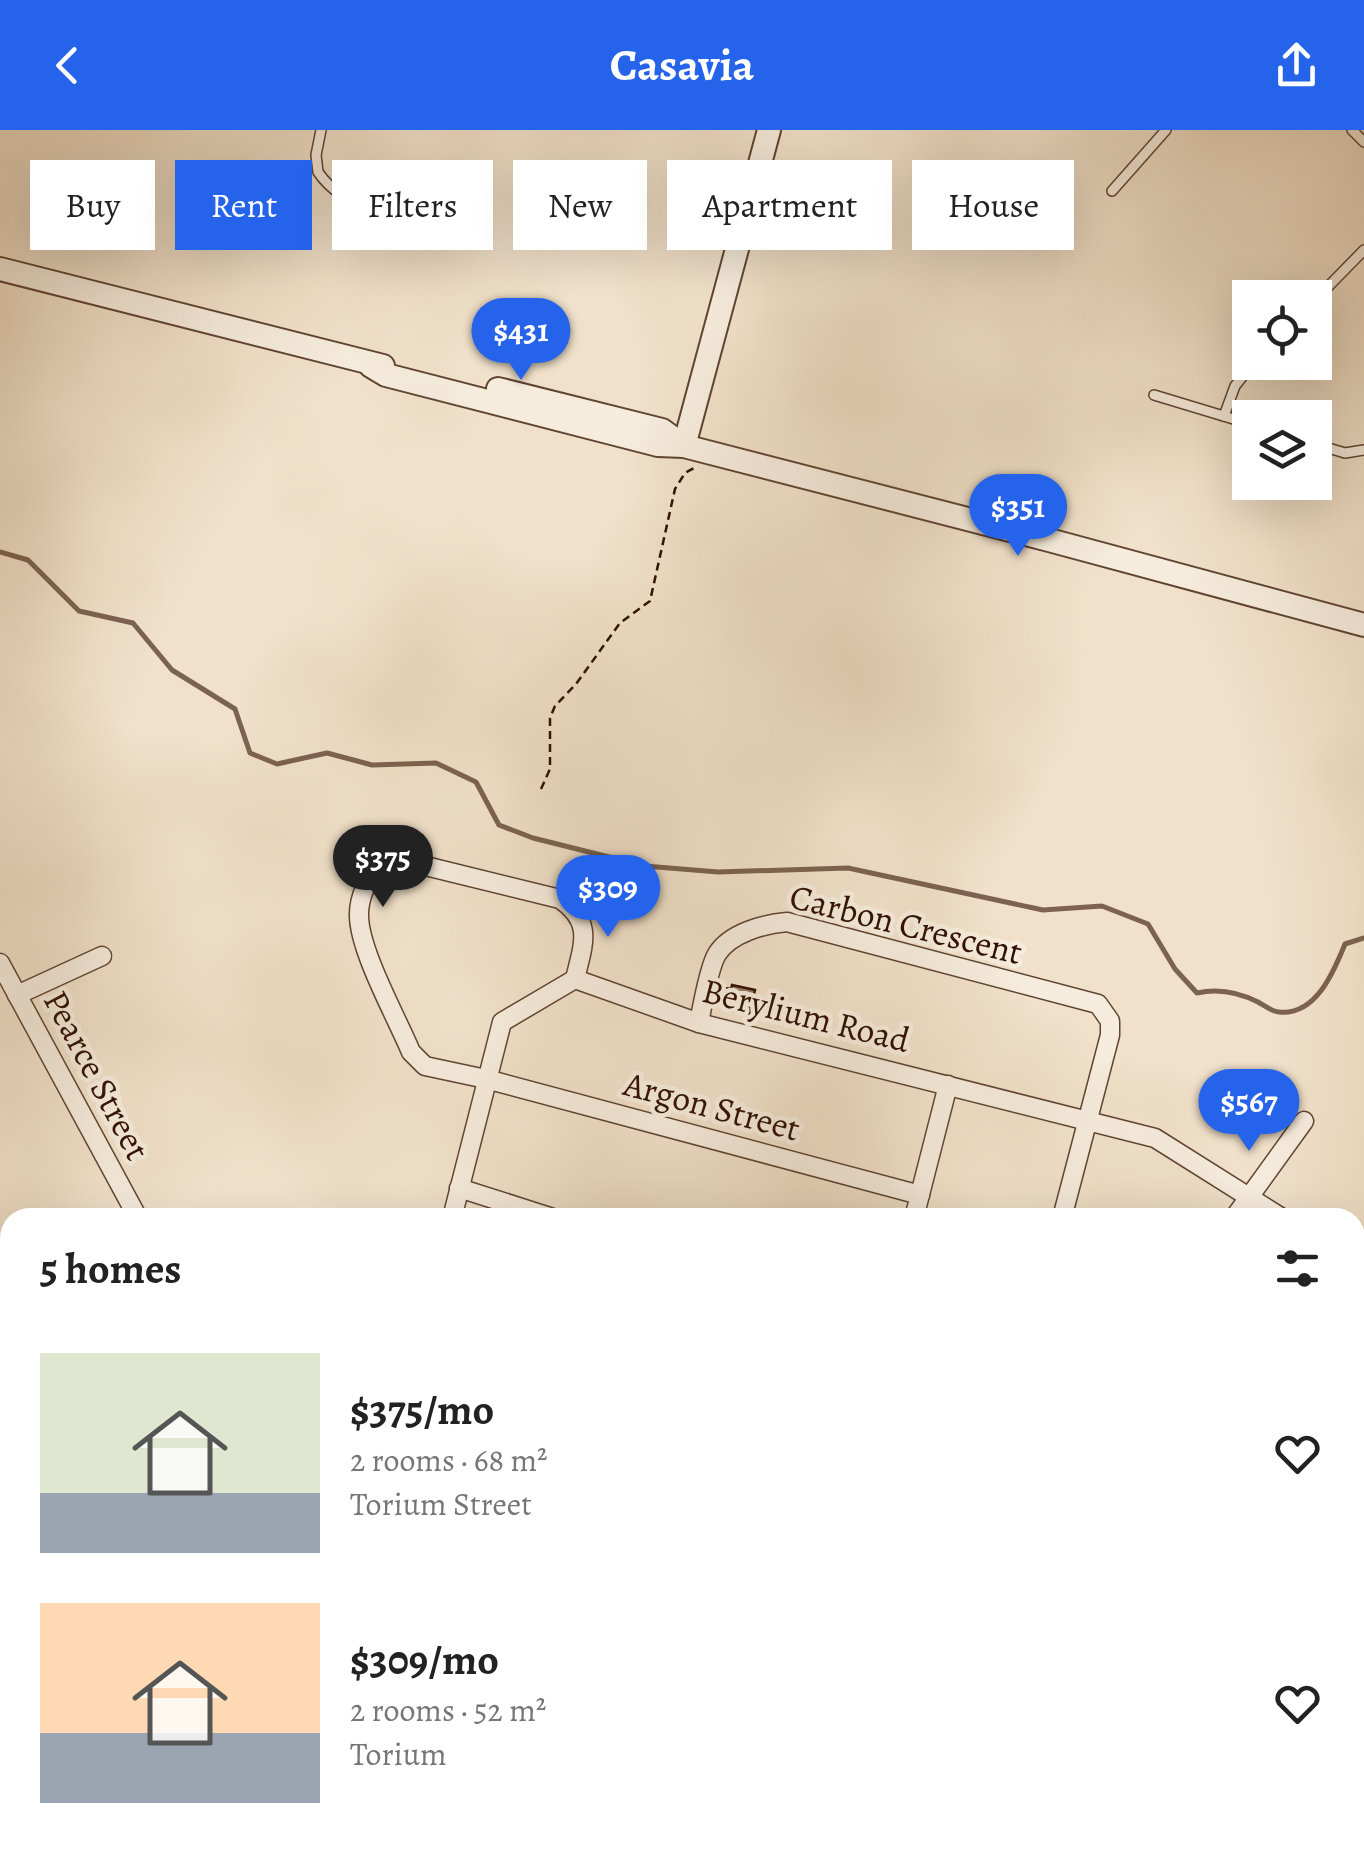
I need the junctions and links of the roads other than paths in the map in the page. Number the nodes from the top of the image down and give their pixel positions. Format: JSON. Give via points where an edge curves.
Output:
{"nodes":[{"id":1,"x":321,"y":130,"type":"edge"},
{"id":2,"x":769,"y":130,"type":"edge"},
{"id":3,"x":1166,"y":130,"type":"edge"},
{"id":4,"x":1352,"y":130,"type":"edge"},
{"id":5,"x":1364,"y":142,"type":"edge"},
{"id":6,"x":332,"y":185,"type":"edge"},
{"id":7,"x":1112,"y":191,"type":"dead end"},
{"id":8,"x":1364,"y":250,"type":"edge"},
{"id":9,"x":0,"y":269,"type":"edge"},
{"id":10,"x":1332,"y":283,"type":"edge"},
{"id":11,"x":1239,"y":380,"type":"edge"},
{"id":12,"x":1154,"y":395,"type":"dead end"},
{"id":13,"x":1224,"y":416,"type":"junction"},
{"id":14,"x":1232,"y":418,"type":"edge"},
{"id":15,"x":684,"y":446,"type":"junction"},
{"id":16,"x":1332,"y":449,"type":"edge"},
{"id":17,"x":1364,"y":450,"type":"edge"},
{"id":18,"x":1364,"y":626,"type":"edge"},
{"id":19,"x":102,"y":956,"type":"dead end"},
{"id":20,"x":0,"y":963,"type":"edge"},
{"id":21,"x":575,"y":979,"type":"junction"},
{"id":22,"x":18,"y":996,"type":"junction"},
{"id":23,"x":698,"y":1022,"type":"junction"},
{"id":24,"x":486,"y":1079,"type":"junction"},
{"id":25,"x":948,"y":1084,"type":"junction"},
{"id":26,"x":1087,"y":1120,"type":"junction"},
{"id":27,"x":1304,"y":1121,"type":"dead end"},
{"id":28,"x":459,"y":1188,"type":"junction"},
{"id":29,"x":920,"y":1195,"type":"junction"},
{"id":30,"x":1250,"y":1196,"type":"junction"},
{"id":31,"x":133,"y":1208,"type":"edge"},
{"id":32,"x":454,"y":1208,"type":"edge"},
{"id":33,"x":522,"y":1208,"type":"edge"},
{"id":34,"x":917,"y":1208,"type":"edge"},
{"id":35,"x":1065,"y":1208,"type":"edge"},
{"id":36,"x":1241,"y":1208,"type":"edge"},
{"id":37,"x":1267,"y":1208,"type":"edge"}],
"edges":[{"from":1,"to":6,"type":"lane","via":[[318,172]]},
{"from":2,"to":15,"type":"street"},
{"from":3,"to":7,"type":"lane"},
{"from":4,"to":5,"type":"lane"},
{"from":8,"to":10,"type":"lane"},
{"from":9,"to":15,"type":"street","via":[[371,366],[456,379],[662,430]]},
{"from":11,"to":13,"type":"lane"},
{"from":12,"to":13,"type":"lane"},
{"from":13,"to":14,"type":"lane"},
{"from":15,"to":18,"type":"street"},
{"from":16,"to":17,"type":"lane"},
{"from":19,"to":22,"type":"street"},
{"from":20,"to":22,"type":"street","name":"Pearce Street"},
{"from":21,"to":23,"type":"street","name":"Berylium Road"},
{"from":21,"to":24,"type":"street","via":[[502,1022]]},
{"from":21,"to":24,"type":"street","name":"Argon Street","via":[[584,942],[581,920],[560,900],[397,859],[372,872],[360,901],[360,928],[414,1058]]},
{"from":22,"to":31,"type":"street","name":"Pearce Street"},
{"from":23,"to":25,"type":"street","name":"Berylium Road"},
{"from":23,"to":26,"type":"street","name":"Carbon Crescent","via":[[717,954],[764,924],[786,922],[1098,1004],[1111,1029]]},
{"from":24,"to":28,"type":"street"},
{"from":24,"to":29,"type":"street","name":"Argon Street"},
{"from":25,"to":26,"type":"street","name":"Berylium Road"},
{"from":25,"to":29,"type":"street"},
{"from":26,"to":30,"type":"street","name":"Berylium Road","via":[[1156,1138]]},
{"from":26,"to":35,"type":"street"},
{"from":27,"to":30,"type":"street"},
{"from":28,"to":32,"type":"street"},
{"from":28,"to":33,"type":"street"},
{"from":29,"to":34,"type":"street"},
{"from":30,"to":36,"type":"street"},
{"from":30,"to":37,"type":"street","name":"Berylium Road"}]}
